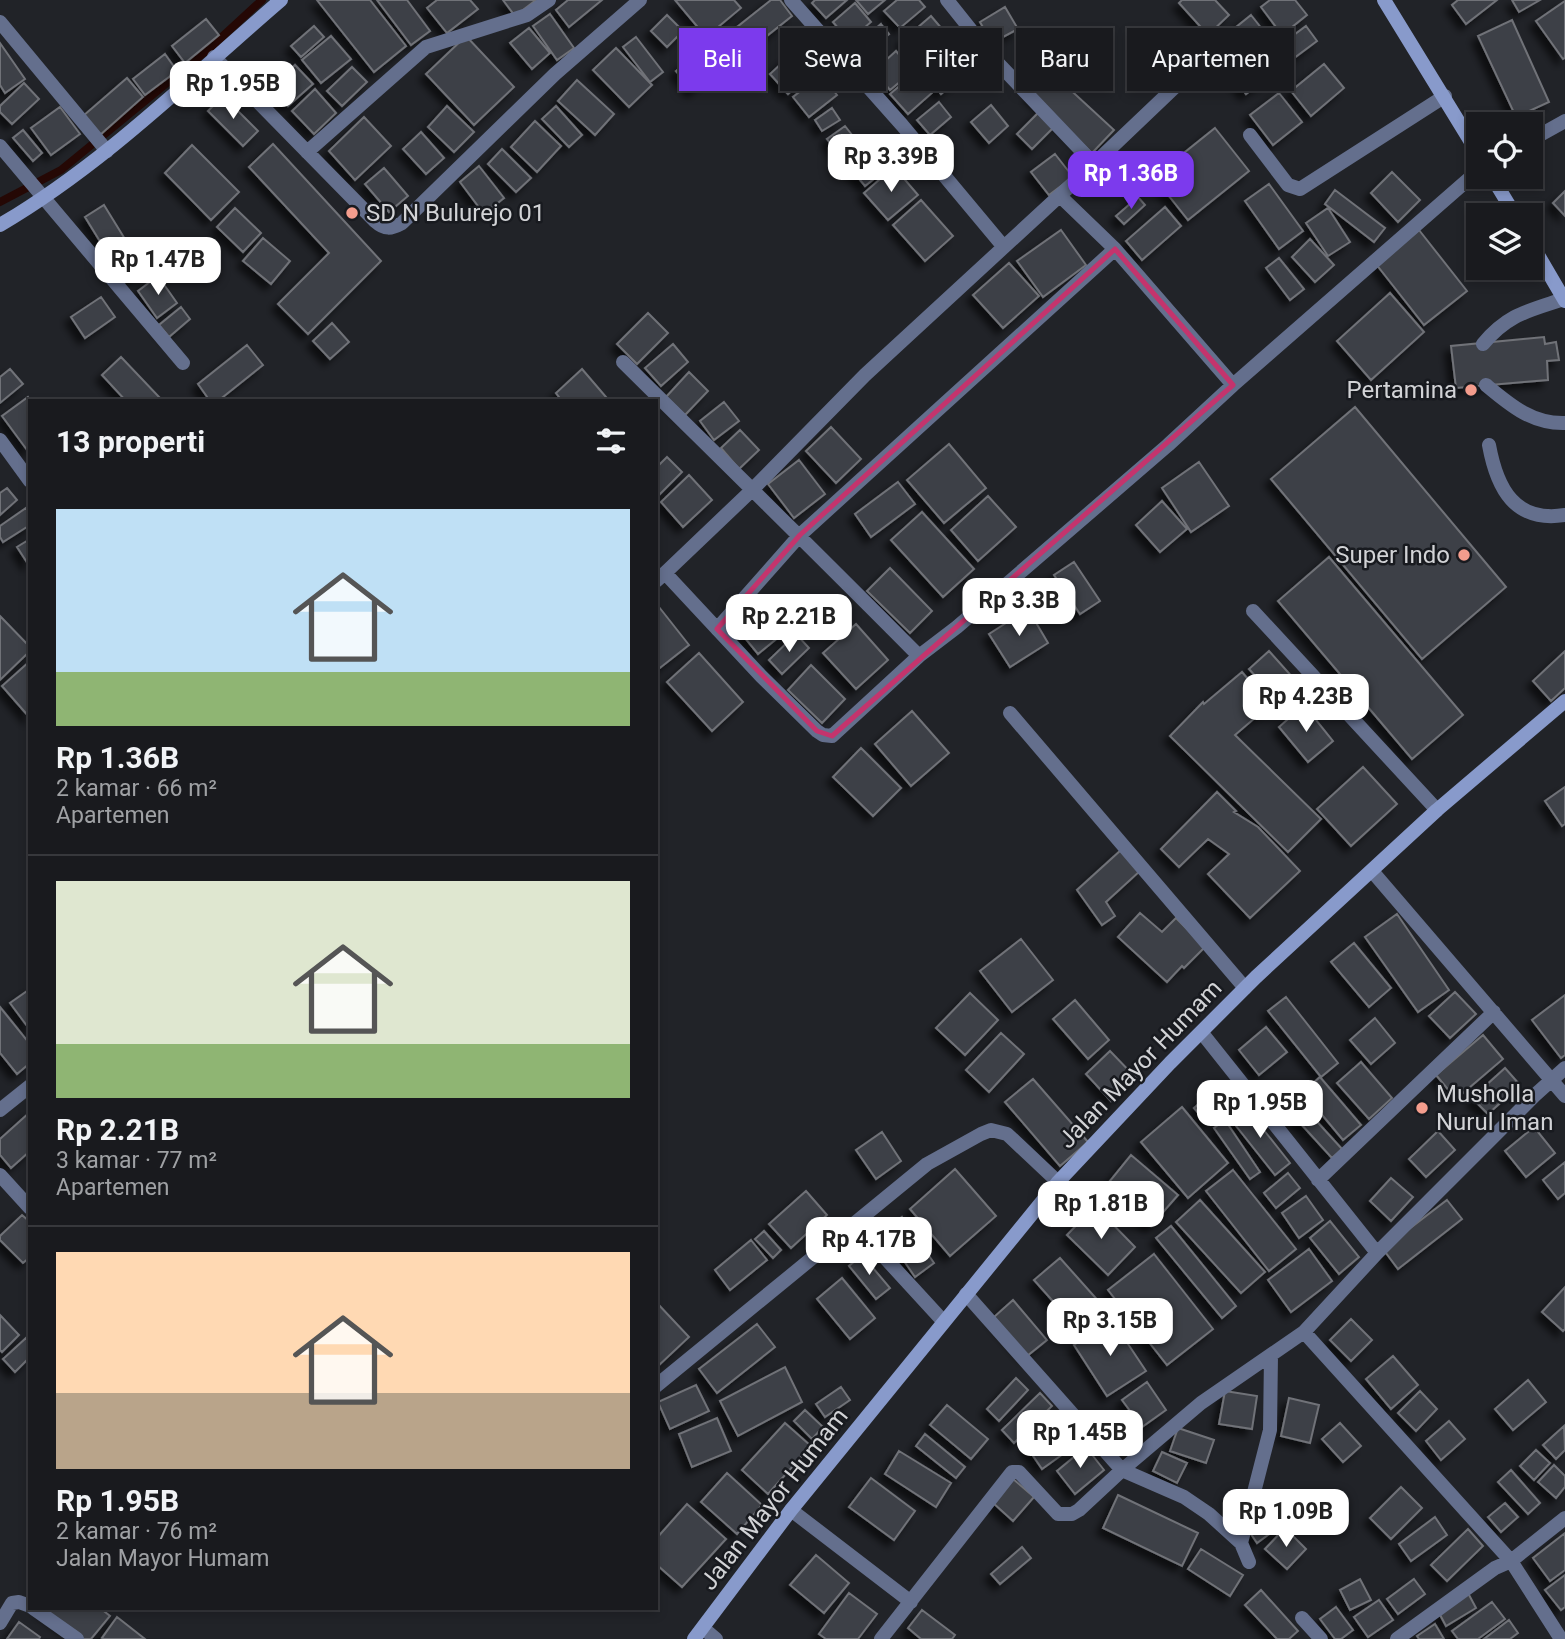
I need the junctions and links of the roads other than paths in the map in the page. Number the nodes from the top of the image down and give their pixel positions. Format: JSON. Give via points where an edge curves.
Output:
{"nodes":[{"id":1,"x":281,"y":0,"type":"edge"},
{"id":2,"x":549,"y":0,"type":"edge"},
{"id":3,"x":640,"y":0,"type":"edge"},
{"id":4,"x":791,"y":0,"type":"edge"},
{"id":5,"x":947,"y":0,"type":"edge"},
{"id":6,"x":1384,"y":0,"type":"edge"},
{"id":7,"x":0,"y":22,"type":"edge"},
{"id":8,"x":214,"y":57,"type":"junction"},
{"id":9,"x":1171,"y":91,"type":"edge"},
{"id":10,"x":1445,"y":96,"type":"junction"},
{"id":11,"x":1565,"y":121,"type":"edge"},
{"id":12,"x":1466,"y":132,"type":"edge"},
{"id":13,"x":1543,"y":133,"type":"edge"},
{"id":14,"x":1250,"y":135,"type":"dead end"},
{"id":15,"x":0,"y":146,"type":"edge"},
{"id":16,"x":103,"y":146,"type":"junction"},
{"id":17,"x":307,"y":152,"type":"junction"},
{"id":18,"x":1094,"y":164,"type":"junction"},
{"id":19,"x":1466,"y":181,"type":"edge"},
{"id":20,"x":1060,"y":196,"type":"junction"},
{"id":21,"x":44,"y":199,"type":"junction"},
{"id":22,"x":0,"y":225,"type":"edge"},
{"id":23,"x":1003,"y":246,"type":"junction"},
{"id":24,"x":1115,"y":249,"type":"junction"},
{"id":25,"x":1543,"y":264,"type":"edge"},
{"id":26,"x":1564,"y":300,"type":"edge"},
{"id":27,"x":1483,"y":344,"type":"dead end"},
{"id":28,"x":623,"y":362,"type":"dead end"},
{"id":29,"x":183,"y":363,"type":"dead end"},
{"id":30,"x":1233,"y":385,"type":"junction"},
{"id":31,"x":1486,"y":385,"type":"dead end"},
{"id":32,"x":1565,"y":423,"type":"edge"},
{"id":33,"x":0,"y":440,"type":"edge"},
{"id":34,"x":1489,"y":445,"type":"dead end"},
{"id":35,"x":28,"y":478,"type":"edge"},
{"id":36,"x":752,"y":490,"type":"junction"},
{"id":37,"x":1565,"y":515,"type":"edge"},
{"id":38,"x":800,"y":535,"type":"junction"},
{"id":39,"x":661,"y":577,"type":"edge"},
{"id":40,"x":1253,"y":611,"type":"dead end"},
{"id":41,"x":717,"y":629,"type":"junction"},
{"id":42,"x":919,"y":656,"type":"junction"},
{"id":43,"x":1565,"y":701,"type":"edge"},
{"id":44,"x":1010,"y":713,"type":"dead end"},
{"id":45,"x":1437,"y":810,"type":"junction"},
{"id":46,"x":1372,"y":871,"type":"junction"},
{"id":47,"x":1245,"y":988,"type":"junction"},
{"id":48,"x":1494,"y":1012,"type":"junction"},
{"id":49,"x":1202,"y":1033,"type":"junction"},
{"id":50,"x":1565,"y":1068,"type":"edge"},
{"id":51,"x":1552,"y":1079,"type":"junction"},
{"id":52,"x":28,"y":1088,"type":"edge"},
{"id":53,"x":1565,"y":1096,"type":"edge"},
{"id":54,"x":0,"y":1110,"type":"edge"},
{"id":55,"x":0,"y":1175,"type":"edge"},
{"id":56,"x":1318,"y":1180,"type":"junction"},
{"id":57,"x":1058,"y":1182,"type":"junction"},
{"id":58,"x":28,"y":1206,"type":"edge"},
{"id":59,"x":854,"y":1224,"type":"junction"},
{"id":60,"x":1377,"y":1253,"type":"junction"},
{"id":61,"x":966,"y":1294,"type":"junction"},
{"id":62,"x":943,"y":1321,"type":"junction"},
{"id":63,"x":1304,"y":1332,"type":"junction"},
{"id":64,"x":1271,"y":1355,"type":"junction"},
{"id":65,"x":658,"y":1384,"type":"edge"},
{"id":66,"x":1122,"y":1470,"type":"junction"},
{"id":67,"x":791,"y":1510,"type":"junction"},
{"id":68,"x":1565,"y":1518,"type":"edge"},
{"id":69,"x":1241,"y":1543,"type":"junction"},
{"id":70,"x":1511,"y":1561,"type":"junction"},
{"id":71,"x":1249,"y":1562,"type":"dead end"},
{"id":72,"x":911,"y":1602,"type":"junction"},
{"id":73,"x":28,"y":1606,"type":"edge"},
{"id":74,"x":35,"y":1610,"type":"edge"},
{"id":75,"x":1302,"y":1618,"type":"dead end"},
{"id":76,"x":0,"y":1623,"type":"edge"},
{"id":77,"x":699,"y":1634,"type":"edge"},
{"id":78,"x":78,"y":1639,"type":"edge"},
{"id":79,"x":716,"y":1639,"type":"edge"},
{"id":80,"x":881,"y":1639,"type":"edge"},
{"id":81,"x":1321,"y":1639,"type":"edge"},
{"id":82,"x":1397,"y":1639,"type":"edge"},
{"id":83,"x":1561,"y":1639,"type":"edge"}],
"edges":[{"from":1,"to":8,"type":"main road"},
{"from":2,"to":17,"type":"street","via":[[527,15],[426,47]]},
{"from":3,"to":17,"type":"street","via":[[393,228],[375,221]]},
{"from":4,"to":23,"type":"street"},
{"from":5,"to":18,"type":"street","via":[[995,60]]},
{"from":6,"to":10,"type":"main road"},
{"from":7,"to":16,"type":"street"},
{"from":8,"to":16,"type":"main road"},
{"from":8,"to":17,"type":"street"},
{"from":9,"to":18,"type":"street"},
{"from":10,"to":12,"type":"main road"},
{"from":10,"to":14,"type":"street","via":[[1300,189],[1288,185]]},
{"from":11,"to":13,"type":"street"},
{"from":15,"to":21,"type":"street"},
{"from":16,"to":21,"type":"main road"},
{"from":18,"to":20,"type":"street"},
{"from":19,"to":30,"type":"street"},
{"from":20,"to":23,"type":"street"},
{"from":20,"to":24,"type":"street"},
{"from":21,"to":22,"type":"main road"},
{"from":21,"to":29,"type":"street"},
{"from":23,"to":36,"type":"street","via":[[865,375]]},
{"from":24,"to":30,"type":"street"},
{"from":24,"to":38,"type":"street"},
{"from":25,"to":26,"type":"main road"},
{"from":26,"to":27,"type":"street","via":[[1517,314]]},
{"from":28,"to":36,"type":"street"},
{"from":30,"to":42,"type":"street"},
{"from":31,"to":32,"type":"street","via":[[1524,414],[1553,424]]},
{"from":33,"to":35,"type":"street"},
{"from":34,"to":37,"type":"street","via":[[1512,503],[1542,517]]},
{"from":36,"to":38,"type":"street"},
{"from":36,"to":39,"type":"street"},
{"from":38,"to":41,"type":"street"},
{"from":38,"to":42,"type":"street"},
{"from":39,"to":41,"type":"street"},
{"from":40,"to":45,"type":"street"},
{"from":41,"to":42,"type":"street","via":[[827,737]]},
{"from":43,"to":45,"type":"main road","name":"Jalan Mayor Humam"},
{"from":44,"to":47,"type":"street"},
{"from":45,"to":46,"type":"main road","name":"Jalan Mayor Humam"},
{"from":46,"to":47,"type":"main road","name":"Jalan Mayor Humam"},
{"from":46,"to":48,"type":"street"},
{"from":47,"to":49,"type":"main road","name":"Jalan Mayor Humam"},
{"from":48,"to":51,"type":"street"},
{"from":48,"to":56,"type":"street"},
{"from":49,"to":56,"type":"street"},
{"from":49,"to":57,"type":"main road","name":"Jalan Mayor Humam"},
{"from":50,"to":51,"type":"street"},
{"from":51,"to":53,"type":"street"},
{"from":51,"to":60,"type":"street"},
{"from":52,"to":54,"type":"street"},
{"from":55,"to":58,"type":"street"},
{"from":56,"to":60,"type":"street"},
{"from":57,"to":59,"type":"street","via":[[1007,1134],[992,1130],[927,1164]]},
{"from":57,"to":61,"type":"main road","name":"Jalan Mayor Humam"},
{"from":59,"to":62,"type":"street"},
{"from":59,"to":65,"type":"street"},
{"from":60,"to":63,"type":"street"},
{"from":61,"to":62,"type":"main road","name":"Jalan Mayor Humam"},
{"from":61,"to":66,"type":"street"},
{"from":62,"to":67,"type":"main road","name":"Jalan Mayor Humam"},
{"from":63,"to":64,"type":"street"},
{"from":63,"to":70,"type":"street"},
{"from":64,"to":66,"type":"street","via":[[1201,1403]]},
{"from":64,"to":69,"type":"street","via":[[1270,1430]]},
{"from":66,"to":69,"type":"street","via":[[1184,1497]]},
{"from":66,"to":72,"type":"street","via":[[1079,1510],[1063,1516],[1019,1472],[1012,1472]]},
{"from":67,"to":72,"type":"street"},
{"from":67,"to":77,"type":"main road","name":"Jalan Mayor Humam"},
{"from":68,"to":70,"type":"street"},
{"from":69,"to":71,"type":"street"},
{"from":70,"to":82,"type":"street"},
{"from":70,"to":83,"type":"street"},
{"from":72,"to":80,"type":"street"},
{"from":73,"to":76,"type":"street","via":[[12,1603]]},
{"from":74,"to":78,"type":"street"},
{"from":75,"to":81,"type":"street"},
{"from":77,"to":79,"type":"street"}]}
